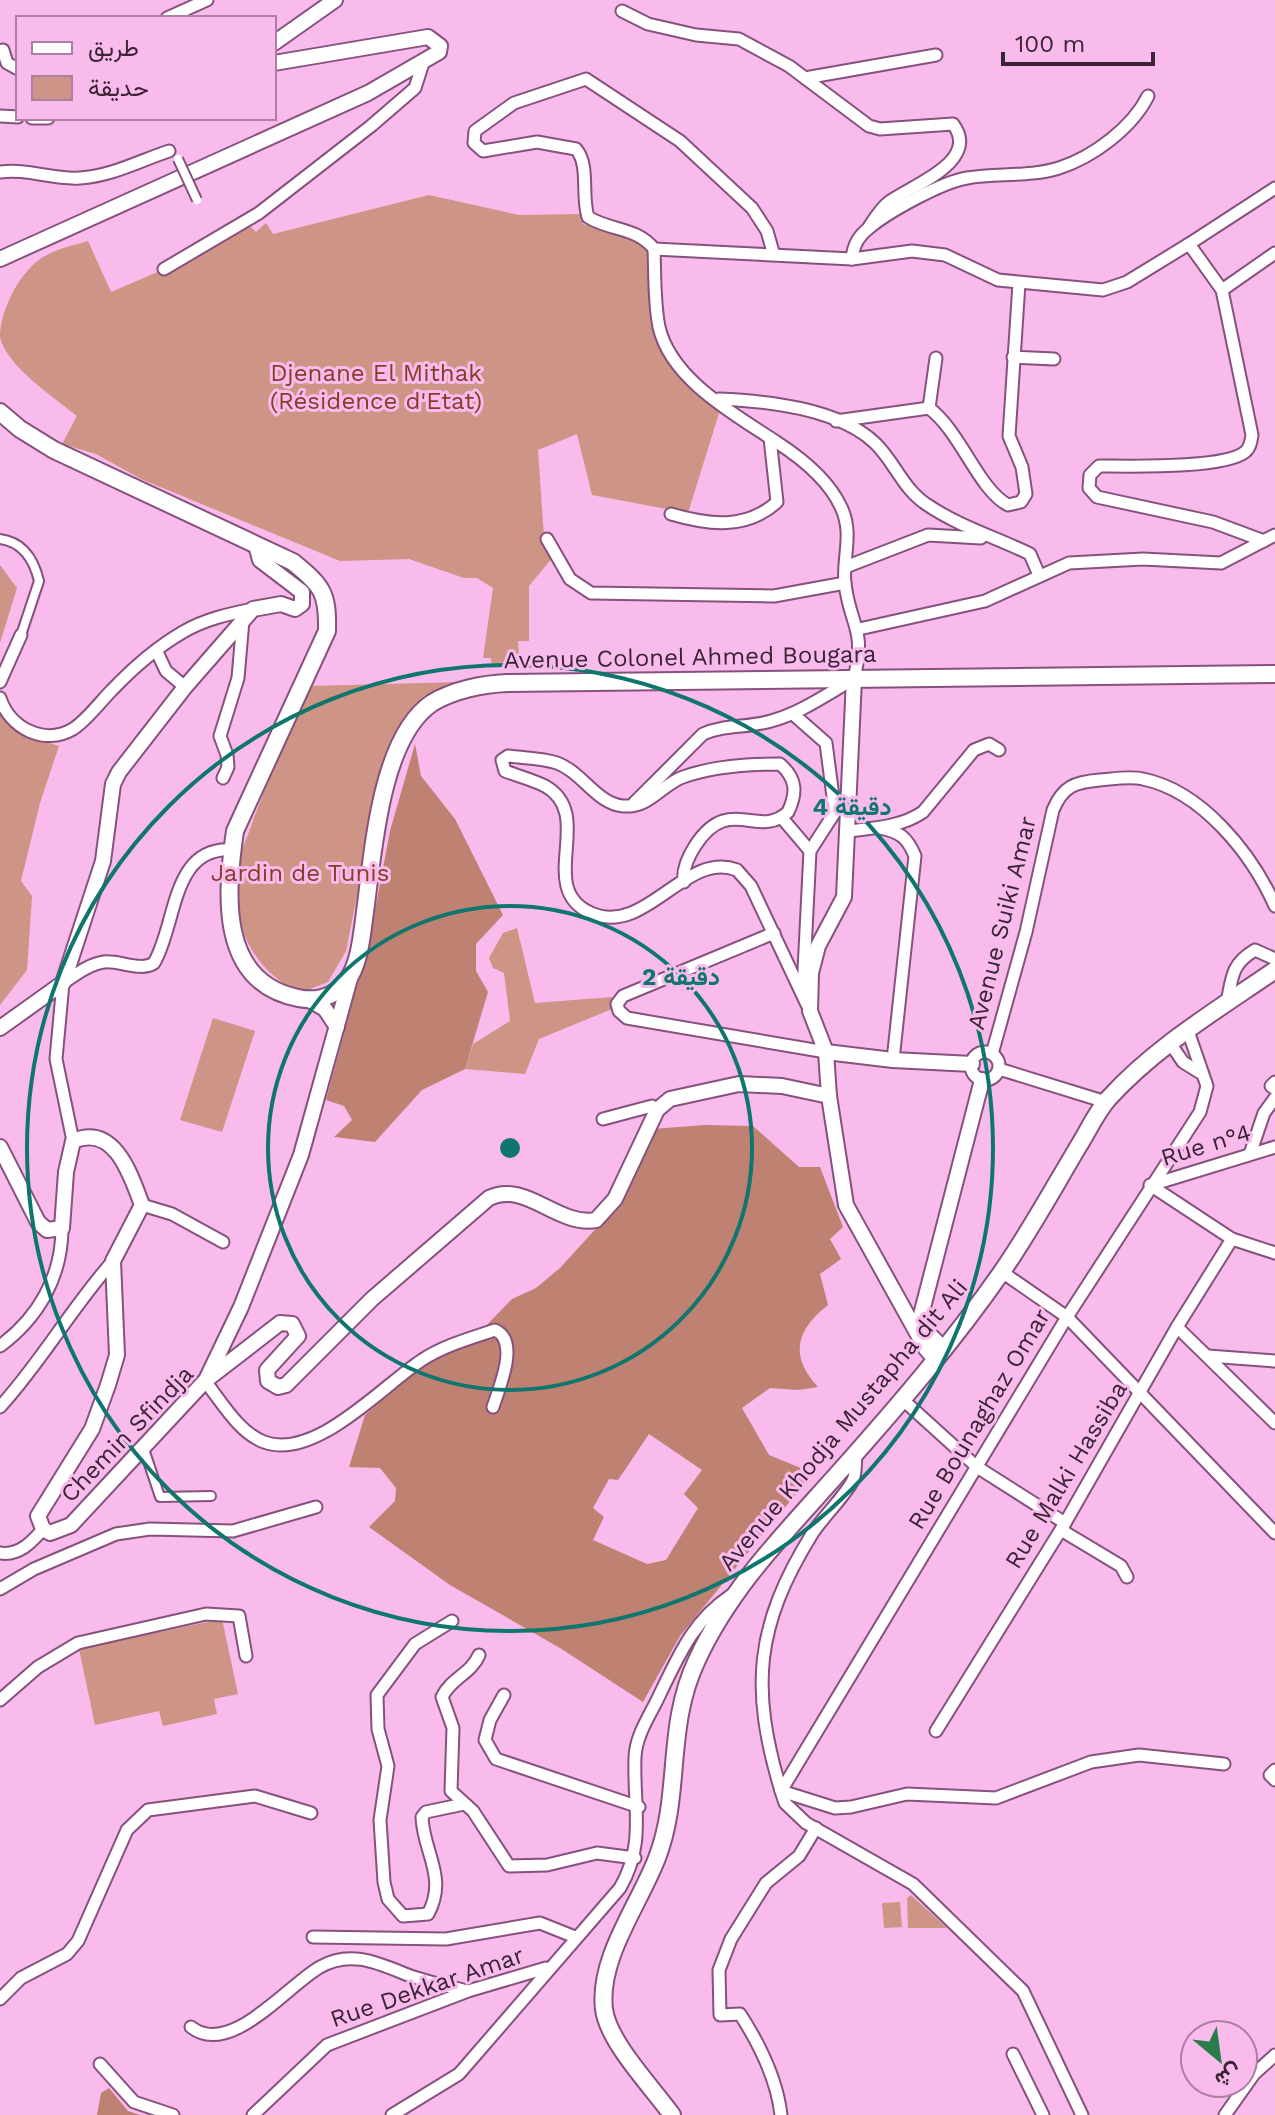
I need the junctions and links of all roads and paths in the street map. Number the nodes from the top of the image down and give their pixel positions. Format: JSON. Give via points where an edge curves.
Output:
{"nodes":[{"id":1,"x":207,"y":0,"type":"edge"},
{"id":2,"x":335,"y":0,"type":"edge"},
{"id":3,"x":622,"y":11,"type":"dead end"},
{"id":4,"x":171,"y":16,"type":"edge"},
{"id":5,"x":276,"y":42,"type":"edge"},
{"id":6,"x":3,"y":50,"type":"dead end"},
{"id":7,"x":936,"y":55,"type":"dead end"},
{"id":8,"x":276,"y":63,"type":"edge"},
{"id":9,"x":423,"y":63,"type":"junction"},
{"id":10,"x":16,"y":68,"type":"edge"},
{"id":11,"x":805,"y":78,"type":"junction"},
{"id":12,"x":1148,"y":96,"type":"dead end"},
{"id":13,"x":174,"y":155,"type":"joint"},
{"id":14,"x":0,"y":172,"type":"edge"},
{"id":15,"x":1275,"y":188,"type":"edge"},
{"id":16,"x":197,"y":200,"type":"dead end"},
{"id":17,"x":869,"y":227,"type":"junction"},
{"id":18,"x":1189,"y":244,"type":"junction"},
{"id":19,"x":654,"y":249,"type":"junction"},
{"id":20,"x":773,"y":252,"type":"junction"},
{"id":21,"x":1275,"y":253,"type":"edge"},
{"id":22,"x":0,"y":259,"type":"edge"},
{"id":23,"x":852,"y":259,"type":"junction"},
{"id":24,"x":164,"y":269,"type":"dead end"},
{"id":25,"x":1019,"y":283,"type":"junction"},
{"id":26,"x":1222,"y":290,"type":"junction"},
{"id":27,"x":1013,"y":357,"type":"junction"},
{"id":28,"x":936,"y":358,"type":"dead end"},
{"id":29,"x":1054,"y":359,"type":"dead end"},
{"id":30,"x":711,"y":399,"type":"junction"},
{"id":31,"x":929,"y":408,"type":"junction"},
{"id":32,"x":0,"y":412,"type":"edge"},
{"id":33,"x":836,"y":421,"type":"junction"},
{"id":34,"x":770,"y":438,"type":"junction"},
{"id":35,"x":671,"y":514,"type":"dead end"},
{"id":36,"x":988,"y":538,"type":"junction"},
{"id":37,"x":1270,"y":538,"type":"edge"},
{"id":38,"x":0,"y":539,"type":"edge"},
{"id":39,"x":547,"y":539,"type":"dead end"},
{"id":40,"x":256,"y":545,"type":"junction"},
{"id":41,"x":848,"y":566,"type":"junction"},
{"id":42,"x":1039,"y":575,"type":"junction"},
{"id":43,"x":845,"y":583,"type":"junction"},
{"id":44,"x":248,"y":614,"type":"junction"},
{"id":45,"x":859,"y":629,"type":"junction"},
{"id":46,"x":21,"y":635,"type":"joint"},
{"id":47,"x":157,"y":652,"type":"junction"},
{"id":48,"x":1275,"y":674,"type":"edge"},
{"id":49,"x":854,"y":679,"type":"junction"},
{"id":50,"x":0,"y":682,"type":"edge"},
{"id":51,"x":185,"y":687,"type":"junction"},
{"id":52,"x":0,"y":698,"type":"edge"},
{"id":53,"x":793,"y":714,"type":"junction"},
{"id":54,"x":999,"y":750,"type":"dead end"},
{"id":55,"x":223,"y":778,"type":"dead end"},
{"id":56,"x":630,"y":806,"type":"junction"},
{"id":57,"x":782,"y":818,"type":"junction"},
{"id":58,"x":880,"y":828,"type":"junction"},
{"id":59,"x":848,"y":831,"type":"junction"},
{"id":60,"x":232,"y":850,"type":"junction"},
{"id":61,"x":810,"y":851,"type":"junction"},
{"id":62,"x":684,"y":882,"type":"junction"},
{"id":63,"x":1275,"y":906,"type":"edge"},
{"id":64,"x":774,"y":933,"type":"junction"},
{"id":65,"x":1275,"y":959,"type":"edge"},
{"id":66,"x":1275,"y":970,"type":"edge"},
{"id":67,"x":352,"y":975,"type":"junction"},
{"id":68,"x":63,"y":983,"type":"junction"},
{"id":69,"x":803,"y":996,"type":"junction"},
{"id":70,"x":309,"y":1000,"type":"junction"},
{"id":71,"x":1227,"y":1003,"type":"junction"},
{"id":72,"x":810,"y":1011,"type":"junction"},
{"id":73,"x":337,"y":1027,"type":"junction"},
{"id":74,"x":0,"y":1028,"type":"edge"},
{"id":75,"x":1188,"y":1031,"type":"junction"},
{"id":76,"x":1170,"y":1043,"type":"junction"},
{"id":77,"x":826,"y":1052,"type":"junction"},
{"id":78,"x":992,"y":1054,"type":"junction"},
{"id":79,"x":893,"y":1060,"type":"junction"},
{"id":80,"x":972,"y":1064,"type":"junction"},
{"id":81,"x":999,"y":1069,"type":"junction"},
{"id":82,"x":1199,"y":1072,"type":"junction"},
{"id":83,"x":982,"y":1080,"type":"junction"},
{"id":84,"x":1275,"y":1082,"type":"edge"},
{"id":85,"x":1275,"y":1089,"type":"edge"},
{"id":86,"x":829,"y":1096,"type":"junction"},
{"id":87,"x":1275,"y":1098,"type":"edge"},
{"id":88,"x":1106,"y":1102,"type":"junction"},
{"id":89,"x":657,"y":1110,"type":"junction"},
{"id":90,"x":603,"y":1119,"type":"dead end"},
{"id":91,"x":73,"y":1141,"type":"junction"},
{"id":92,"x":0,"y":1147,"type":"edge"},
{"id":93,"x":1275,"y":1147,"type":"edge"},
{"id":94,"x":1250,"y":1154,"type":"junction"},
{"id":95,"x":1150,"y":1185,"type":"junction"},
{"id":96,"x":142,"y":1205,"type":"junction"},
{"id":97,"x":62,"y":1228,"type":"junction"},
{"id":98,"x":1232,"y":1239,"type":"junction"},
{"id":99,"x":223,"y":1242,"type":"dead end"},
{"id":100,"x":1275,"y":1253,"type":"edge"},
{"id":101,"x":113,"y":1261,"type":"junction"},
{"id":102,"x":1002,"y":1272,"type":"junction"},
{"id":103,"x":1067,"y":1317,"type":"junction"},
{"id":104,"x":918,"y":1325,"type":"junction"},
{"id":105,"x":1177,"y":1327,"type":"junction"},
{"id":106,"x":0,"y":1346,"type":"edge"},
{"id":107,"x":939,"y":1353,"type":"junction"},
{"id":108,"x":1208,"y":1356,"type":"junction"},
{"id":109,"x":1275,"y":1361,"type":"edge"},
{"id":110,"x":205,"y":1381,"type":"junction"},
{"id":111,"x":1141,"y":1393,"type":"junction"},
{"id":112,"x":902,"y":1399,"type":"junction"},
{"id":113,"x":0,"y":1407,"type":"edge"},
{"id":114,"x":493,"y":1407,"type":"dead end"},
{"id":115,"x":1275,"y":1423,"type":"edge"},
{"id":116,"x":144,"y":1449,"type":"junction"},
{"id":117,"x":857,"y":1452,"type":"junction"},
{"id":118,"x":977,"y":1467,"type":"junction"},
{"id":119,"x":211,"y":1496,"type":"dead end"},
{"id":120,"x":316,"y":1507,"type":"dead end"},
{"id":121,"x":1063,"y":1526,"type":"junction"},
{"id":122,"x":43,"y":1529,"type":"junction"},
{"id":123,"x":1275,"y":1533,"type":"edge"},
{"id":124,"x":0,"y":1553,"type":"edge"},
{"id":125,"x":1127,"y":1577,"type":"dead end"},
{"id":126,"x":0,"y":1589,"type":"edge"},
{"id":127,"x":732,"y":1595,"type":"junction"},
{"id":128,"x":452,"y":1621,"type":"dead end"},
{"id":129,"x":479,"y":1655,"type":"dead end"},
{"id":130,"x":246,"y":1656,"type":"dead end"},
{"id":131,"x":504,"y":1695,"type":"dead end"},
{"id":132,"x":0,"y":1700,"type":"edge"},
{"id":133,"x":936,"y":1731,"type":"dead end"},
{"id":134,"x":1224,"y":1764,"type":"dead end"},
{"id":135,"x":1275,"y":1770,"type":"edge"},
{"id":136,"x":1275,"y":1780,"type":"edge"},
{"id":137,"x":781,"y":1791,"type":"junction"},
{"id":138,"x":464,"y":1804,"type":"junction"},
{"id":139,"x":639,"y":1807,"type":"junction"},
{"id":140,"x":311,"y":1813,"type":"dead end"},
{"id":141,"x":816,"y":1828,"type":"junction"},
{"id":142,"x":635,"y":1858,"type":"junction"},
{"id":143,"x":415,"y":1917,"type":"junction"},
{"id":144,"x":313,"y":1937,"type":"dead end"},
{"id":145,"x":427,"y":1937,"type":"junction"},
{"id":146,"x":575,"y":1937,"type":"junction"},
{"id":147,"x":547,"y":1968,"type":"junction"},
{"id":148,"x":468,"y":1991,"type":"junction"},
{"id":149,"x":0,"y":1999,"type":"edge"},
{"id":150,"x":191,"y":2027,"type":"dead end"},
{"id":151,"x":1013,"y":2054,"type":"dead end"},
{"id":152,"x":1275,"y":2055,"type":"edge"},
{"id":153,"x":100,"y":2064,"type":"dead end"},
{"id":154,"x":173,"y":2115,"type":"edge"},
{"id":155,"x":253,"y":2115,"type":"edge"},
{"id":156,"x":392,"y":2115,"type":"edge"},
{"id":157,"x":672,"y":2115,"type":"edge"},
{"id":158,"x":781,"y":2115,"type":"edge"},
{"id":159,"x":1043,"y":2115,"type":"edge"},
{"id":160,"x":1082,"y":2115,"type":"edge"},
{"id":161,"x":1225,"y":2115,"type":"edge"}],
"edges":[{"from":1,"to":4,"type":"street"},
{"from":2,"to":5,"type":"street"},
{"from":3,"to":11,"type":"street","via":[[648,24],[739,39]]},
{"from":6,"to":10,"type":"street","via":[[7,63]]},
{"from":7,"to":11,"type":"street"},
{"from":8,"to":9,"type":"street","via":[[434,39],[440,50]]},
{"from":9,"to":22,"type":"street","via":[[368,93]]},
{"from":9,"to":24,"type":"street","via":[[415,88],[371,126],[259,213]]},
{"from":11,"to":17,"type":"street","via":[[869,126],[944,123],[953,124],[958,133],[952,163],[885,204]]},
{"from":12,"to":17,"type":"street","via":[[1121,131],[1073,162],[949,183]]},
{"from":13,"to":14,"type":"street","via":[[77,179]]},
{"from":13,"to":16,"type":"street","bridge":true},
{"from":15,"to":18,"type":"street"},
{"from":17,"to":23,"type":"street","via":[[858,238]]},
{"from":18,"to":25,"type":"street","via":[[1127,282],[1103,290]]},
{"from":18,"to":26,"type":"street"},
{"from":19,"to":20,"type":"street"},
{"from":19,"to":20,"type":"street","via":[[629,230],[588,217],[582,157],[576,149],[537,142],[483,151],[474,143],[475,131],[514,103],[586,79],[680,141],[752,208]]},
{"from":19,"to":30,"type":"street","via":[[659,329],[670,355]]},
{"from":20,"to":23,"type":"street"},
{"from":21,"to":26,"type":"street"},
{"from":23,"to":25,"type":"street","via":[[912,251],[945,255],[998,280]]},
{"from":25,"to":27,"type":"street"},
{"from":26,"to":37,"type":"street","via":[[1252,435],[1248,449],[1237,457],[1183,465],[1099,466],[1089,483],[1097,497]]},
{"from":27,"to":29,"type":"street"},
{"from":27,"to":31,"type":"street","via":[[1009,436],[1022,467],[1026,490],[1021,502],[1008,505],[993,495],[945,419]]},
{"from":28,"to":31,"type":"street"},
{"from":30,"to":33,"type":"street","via":[[751,401]]},
{"from":30,"to":34,"type":"street"},
{"from":31,"to":33,"type":"street"},
{"from":32,"to":40,"type":"main road","via":[[54,450]]},
{"from":33,"to":36,"type":"street","via":[[875,443],[922,502]]},
{"from":34,"to":35,"type":"street","via":[[777,502],[765,513],[736,523],[705,524]]},
{"from":34,"to":41,"type":"street","via":[[795,454],[841,506],[849,530]]},
{"from":36,"to":41,"type":"street","via":[[928,535]]},
{"from":36,"to":42,"type":"street","via":[[1030,554]]},
{"from":37,"to":42,"type":"street","via":[[1221,563],[1105,559],[1069,563]]},
{"from":38,"to":46,"type":"street","via":[[25,551],[39,581]]},
{"from":39,"to":43,"type":"street","via":[[570,579],[591,593],[774,596]]},
{"from":40,"to":44,"type":"street","via":[[260,560],[300,590],[304,600],[295,609],[281,604]]},
{"from":40,"to":60,"type":"main road","via":[[293,562],[321,587],[328,605],[327,631],[240,820]]},
{"from":41,"to":43,"type":"street"},
{"from":42,"to":45,"type":"street","via":[[985,601]]},
{"from":43,"to":45,"type":"street"},
{"from":44,"to":47,"type":"street","via":[[228,613],[195,626]]},
{"from":44,"to":51,"type":"street"},
{"from":44,"to":55,"type":"street","via":[[238,678],[220,736],[228,767]]},
{"from":45,"to":49,"type":"street"},
{"from":46,"to":50,"type":"street"},
{"from":47,"to":51,"type":"street","via":[[166,671]]},
{"from":47,"to":52,"type":"street","via":[[75,728],[56,735],[44,736],[16,724]]},
{"from":48,"to":49,"type":"main road","name":"Avenue Colonel Ahmed Bougara"},
{"from":49,"to":53,"type":"street"},
{"from":49,"to":59,"type":"street"},
{"from":49,"to":67,"type":"main road","name":"Avenue Colonel Ahmed Bougara","via":[[507,683],[432,703],[400,741],[392,765]]},
{"from":51,"to":68,"type":"street","via":[[113,784],[103,861]]},
{"from":53,"to":56,"type":"street","via":[[703,734]]},
{"from":53,"to":61,"type":"street","via":[[826,743],[835,812]]},
{"from":54,"to":58,"type":"street","via":[[989,744],[974,750],[923,812]]},
{"from":56,"to":57,"type":"street","via":[[706,769],[780,764],[795,790]]},
{"from":56,"to":62,"type":"street","via":[[605,800],[558,763],[508,756],[501,761],[505,771],[546,787],[564,807],[570,833],[564,874],[581,907],[599,916],[619,915],[644,908]]},
{"from":57,"to":61,"type":"street"},
{"from":57,"to":62,"type":"street","via":[[714,823],[692,850]]},
{"from":58,"to":59,"type":"street"},
{"from":58,"to":79,"type":"street","via":[[899,832],[915,856]]},
{"from":59,"to":72,"type":"street","via":[[844,897],[818,946]]},
{"from":60,"to":68,"type":"street","via":[[205,852],[190,868],[154,963],[99,963]]},
{"from":60,"to":70,"type":"main road","via":[[229,921],[241,954],[255,975],[280,994]]},
{"from":61,"to":69,"type":"street"},
{"from":62,"to":64,"type":"street","via":[[716,868],[737,870],[748,880]]},
{"from":63,"to":78,"type":"street","name":"Avenue Suiki Amar","via":[[1256,870],[1217,822],[1179,792],[1140,778],[1069,786],[1053,810]]},
{"from":64,"to":69,"type":"street"},
{"from":64,"to":77,"type":"street","via":[[623,996],[617,1004],[627,1018]]},
{"from":65,"to":71,"type":"street","via":[[1255,950],[1244,956],[1233,968]]},
{"from":66,"to":71,"type":"main road","name":"Avenue Khodja Mustapha dit Ali"},
{"from":67,"to":70,"type":"main road","via":[[336,992]]},
{"from":67,"to":73,"type":"street"},
{"from":68,"to":74,"type":"street"},
{"from":68,"to":91,"type":"street","via":[[56,1059]]},
{"from":69,"to":72,"type":"street"},
{"from":70,"to":73,"type":"street","via":[[325,1009]]},
{"from":71,"to":75,"type":"main road","name":"Avenue Khodja Mustapha dit Ali"},
{"from":72,"to":77,"type":"street"},
{"from":73,"to":110,"type":"street","via":[[301,1155],[241,1307]]},
{"from":75,"to":76,"type":"main road","name":"Avenue Khodja Mustapha dit Ali"},
{"from":75,"to":82,"type":"street","name":"Rue Bounaghaz Omar"},
{"from":76,"to":82,"type":"street","via":[[1183,1062]]},
{"from":76,"to":88,"type":"main road","name":"Avenue Khodja Mustapha dit Ali"},
{"from":77,"to":79,"type":"street"},
{"from":77,"to":86,"type":"street"},
{"from":78,"to":80,"type":"street","via":[[979,1054]]},
{"from":78,"to":81,"type":"street"},
{"from":79,"to":80,"type":"street"},
{"from":80,"to":83,"type":"street"},
{"from":81,"to":83,"type":"street"},
{"from":81,"to":88,"type":"street"},
{"from":82,"to":95,"type":"street","name":"Rue Bounaghaz Omar","via":[[1207,1086],[1205,1103]]},
{"from":83,"to":104,"type":"street"},
{"from":84,"to":85,"type":"street"},
{"from":86,"to":89,"type":"street","via":[[739,1084],[679,1096]]},
{"from":86,"to":104,"type":"street","via":[[846,1205]]},
{"from":87,"to":94,"type":"street"},
{"from":88,"to":102,"type":"main road","name":"Avenue Khodja Mustapha dit Ali"},
{"from":89,"to":90,"type":"street","via":[[652,1106]]},
{"from":89,"to":110,"type":"street","name":"Chemin Sfindja","via":[[615,1199],[596,1220],[576,1222],[514,1194],[495,1195],[372,1299],[284,1386],[270,1384],[266,1373],[297,1339],[296,1328],[286,1322]]},
{"from":91,"to":96,"type":"street","via":[[98,1138],[117,1152],[130,1169]]},
{"from":91,"to":97,"type":"street"},
{"from":92,"to":97,"type":"street","via":[[40,1226]]},
{"from":93,"to":94,"type":"street","name":"Rue n°4"},
{"from":94,"to":95,"type":"street","name":"Rue n°4"},
{"from":95,"to":98,"type":"street"},
{"from":95,"to":103,"type":"street","name":"Rue Bounaghaz Omar"},
{"from":96,"to":99,"type":"street","via":[[172,1214]]},
{"from":96,"to":101,"type":"street","name":"Chemin Sfindja"},
{"from":97,"to":106,"type":"street","via":[[55,1277],[33,1317]]},
{"from":98,"to":100,"type":"street"},
{"from":98,"to":105,"type":"street","name":"Rue Malki Hassiba"},
{"from":101,"to":113,"type":"street"},
{"from":101,"to":122,"type":"street","name":"Chemin Sfindja","via":[[117,1355],[92,1429],[38,1516]]},
{"from":102,"to":103,"type":"street"},
{"from":102,"to":107,"type":"main road","name":"Avenue Khodja Mustapha dit Ali"},
{"from":103,"to":111,"type":"street"},
{"from":103,"to":118,"type":"street","name":"Rue Bounaghaz Omar"},
{"from":104,"to":107,"type":"street"},
{"from":105,"to":108,"type":"street"},
{"from":105,"to":111,"type":"street","name":"Rue Malki Hassiba"},
{"from":107,"to":112,"type":"main road","name":"Avenue Khodja Mustapha dit Ali"},
{"from":108,"to":109,"type":"street"},
{"from":108,"to":115,"type":"street"},
{"from":110,"to":114,"type":"street","via":[[252,1436],[273,1445],[295,1444],[338,1424],[424,1358],[495,1330],[506,1343]]},
{"from":110,"to":116,"type":"street","name":"Chemin Sfindja"},
{"from":111,"to":121,"type":"street","name":"Rue Malki Hassiba"},
{"from":111,"to":123,"type":"street"},
{"from":112,"to":117,"type":"main road","name":"Avenue Khodja Mustapha dit Ali"},
{"from":112,"to":118,"type":"street"},
{"from":116,"to":119,"type":"street","via":[[160,1497]]},
{"from":116,"to":122,"type":"street","name":"Chemin Sfindja","via":[[71,1525],[60,1532]]},
{"from":117,"to":127,"type":"main road","name":"Avenue Khodja Mustapha dit Ali"},
{"from":117,"to":137,"type":"street","via":[[854,1479],[829,1508],[789,1576],[762,1652],[767,1744]]},
{"from":118,"to":121,"type":"street"},
{"from":118,"to":137,"type":"street","name":"Rue Bounaghaz Omar"},
{"from":120,"to":126,"type":"street","via":[[233,1531],[150,1529],[116,1534]]},
{"from":121,"to":125,"type":"street","via":[[1121,1566]]},
{"from":121,"to":133,"type":"street","name":"Rue Malki Hassiba"},
{"from":122,"to":124,"type":"street","via":[[29,1545]]},
{"from":127,"to":139,"type":"street","via":[[686,1640],[641,1733],[635,1758]]},
{"from":127,"to":157,"type":"main road","name":"Avenue Khodja Mustapha dit Ali","via":[[686,1683],[674,1732],[661,1845],[613,1949],[604,1981],[604,2012],[617,2042]]},
{"from":128,"to":143,"type":"street","via":[[415,1644],[377,1695],[378,1729],[388,1766],[380,1820],[384,1882],[396,1910]]},
{"from":129,"to":138,"type":"street","via":[[476,1664],[449,1682],[442,1697],[453,1728],[451,1791]]},
{"from":130,"to":132,"type":"street","via":[[239,1616],[206,1614],[78,1643],[38,1667]]},
{"from":131,"to":139,"type":"street","via":[[485,1740],[496,1759]]},
{"from":134,"to":137,"type":"street","via":[[1139,1755],[1091,1762],[996,1798],[907,1794],[835,1808]]},
{"from":135,"to":136,"type":"street","via":[[1270,1775]]},
{"from":137,"to":141,"type":"street","via":[[785,1803]]},
{"from":138,"to":142,"type":"street","via":[[509,1866],[547,1865],[597,1853]]},
{"from":138,"to":143,"type":"street","via":[[422,1817],[433,1857],[436,1899],[428,1914]]},
{"from":139,"to":142,"type":"street"},
{"from":140,"to":149,"type":"street","via":[[255,1796],[148,1810],[127,1830],[78,1941],[67,1954],[21,1978]]},
{"from":141,"to":158,"type":"street","via":[[799,1856],[766,1883],[750,1905],[719,1970],[720,2015],[740,2014],[753,2035],[779,2095]]},
{"from":141,"to":160,"type":"street","via":[[913,1884],[1023,1991]]},
{"from":142,"to":146,"type":"street","via":[[620,1888]]},
{"from":143,"to":145,"type":"street"},
{"from":144,"to":145,"type":"street"},
{"from":145,"to":146,"type":"street","via":[[446,1939],[540,1923]]},
{"from":146,"to":147,"type":"street"},
{"from":147,"to":148,"type":"street","name":"Rue Dekkar Amar"},
{"from":147,"to":156,"type":"street","via":[[459,2074]]},
{"from":148,"to":150,"type":"street","via":[[407,1975],[376,1960],[347,1960],[322,1966],[232,2030],[200,2034]]},
{"from":148,"to":155,"type":"street","name":"Rue Dekkar Amar","via":[[327,2045]]},
{"from":151,"to":159,"type":"street"},
{"from":152,"to":161,"type":"street"},
{"from":153,"to":154,"type":"street","via":[[134,2102]]}]}
